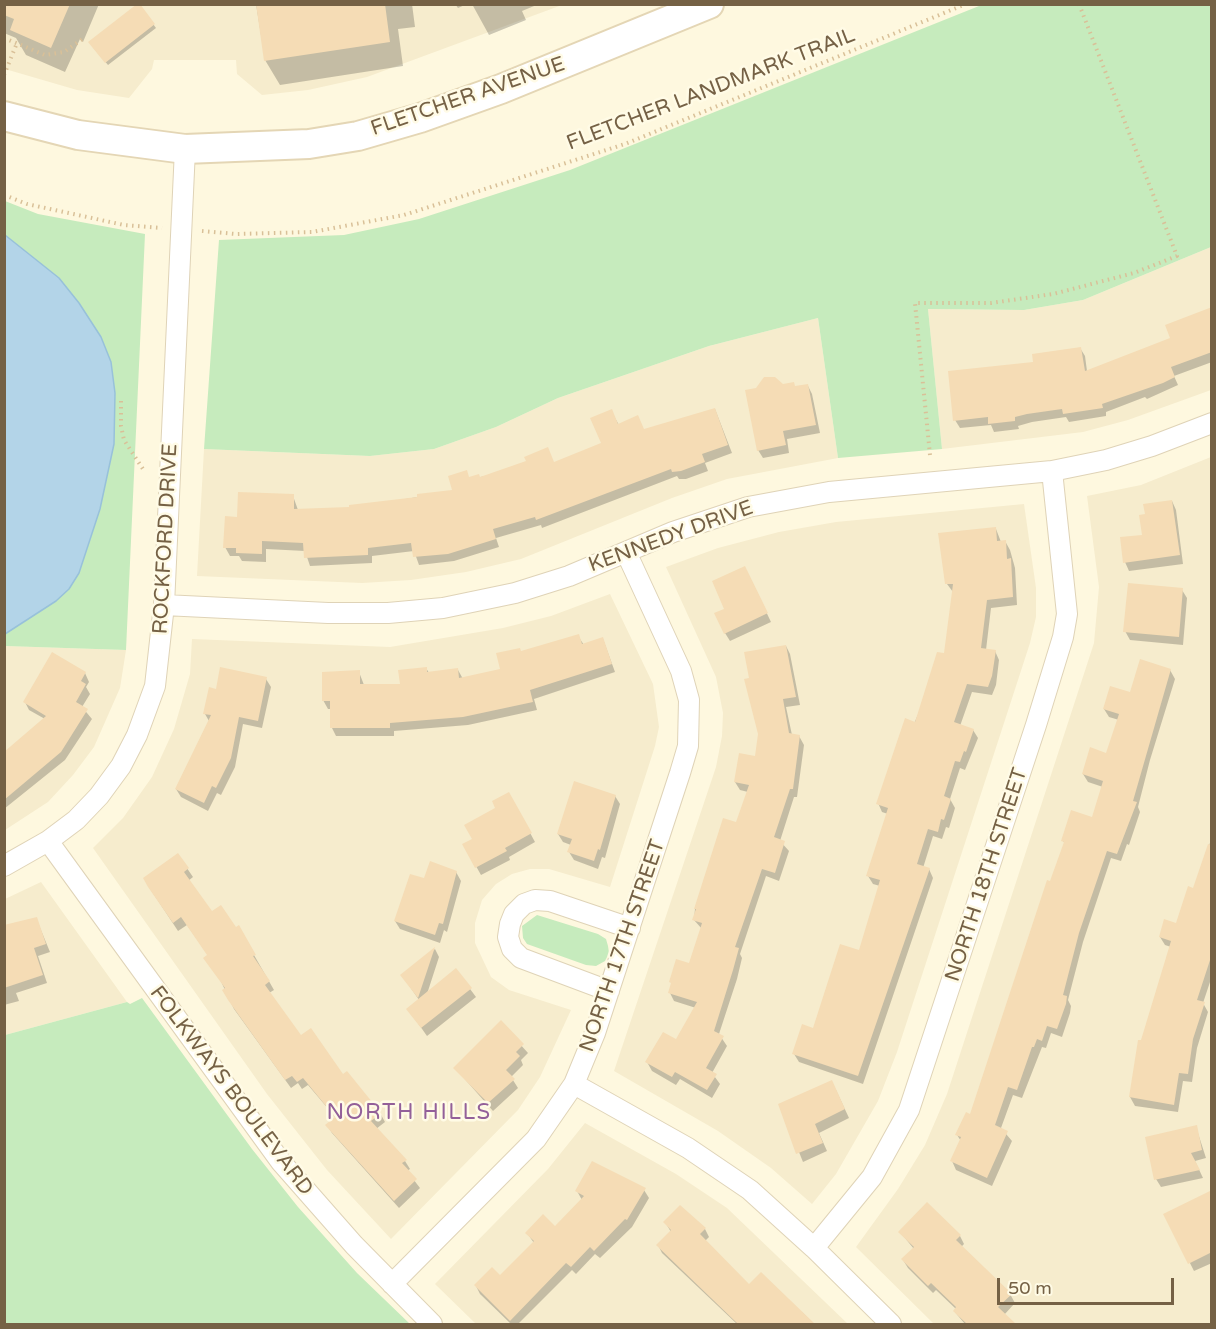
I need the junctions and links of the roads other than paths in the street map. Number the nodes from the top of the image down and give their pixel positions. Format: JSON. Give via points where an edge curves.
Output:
{"nodes":[{"id":1,"x":709,"y":4,"type":"edge"},
{"id":2,"x":4,"y":116,"type":"edge"},
{"id":3,"x":185,"y":149,"type":"junction"},
{"id":4,"x":1212,"y":423,"type":"edge"},
{"id":5,"x":1052,"y":471,"type":"junction"},
{"id":6,"x":626,"y":552,"type":"junction"},
{"id":7,"x":164,"y":605,"type":"junction"},
{"id":8,"x":48,"y":841,"type":"junction"},
{"id":9,"x":4,"y":866,"type":"edge"},
{"id":10,"x":630,"y":928,"type":"junction"},
{"id":11,"x":609,"y":991,"type":"junction"},
{"id":12,"x":574,"y":1084,"type":"junction"},
{"id":13,"x":814,"y":1248,"type":"junction"},
{"id":14,"x":392,"y":1284,"type":"junction"},
{"id":15,"x":432,"y":1324,"type":"edge"},
{"id":16,"x":891,"y":1324,"type":"edge"}],
"edges":[{"from":1,"to":3,"type":"main road","name":"FLETCHER AVENUE","via":[[501,89],[358,136],[309,144]]},
{"from":2,"to":3,"type":"main road","name":"FLETCHER AVENUE","via":[[78,135]]},
{"from":3,"to":7,"type":"street","name":"ROCKFORD DRIVE"},
{"from":4,"to":5,"type":"street","name":"KENNEDY DRIVE","via":[[1143,449]]},
{"from":5,"to":6,"type":"street","name":"KENNEDY DRIVE","via":[[829,492],[776,501],[722,514]]},
{"from":5,"to":13,"type":"street","name":"NORTH 18TH STREET","via":[[1066,614],[1046,694],[909,1110],[872,1177]]},
{"from":6,"to":7,"type":"street","name":"KENNEDY DRIVE","via":[[533,587],[444,608],[328,613]]},
{"from":6,"to":10,"type":"street","name":"NORTH 17TH STREET","via":[[681,671],[690,722],[688,746]]},
{"from":7,"to":8,"type":"street","name":"ROCKFORD DRIVE","via":[[155,686],[137,735],[99,796]]},
{"from":8,"to":9,"type":"street","name":"ROCKFORD DRIVE"},
{"from":8,"to":14,"type":"street","name":"FOLKWAYS BOULEVARD","via":[[252,1124],[318,1206]]},
{"from":10,"to":11,"type":"street","name":"NORTH 17TH STREET"},
{"from":10,"to":11,"type":"street","via":[[550,901],[535,900],[524,904],[510,924],[508,937],[521,958]]},
{"from":11,"to":12,"type":"street","name":"NORTH 17TH STREET"},
{"from":12,"to":13,"type":"street","via":[[721,1168]]},
{"from":12,"to":14,"type":"street","name":"NORTH 17TH STREET","via":[[536,1139]]},
{"from":13,"to":16,"type":"street"},
{"from":14,"to":15,"type":"street","name":"FOLKWAYS BOULEVARD"}]}
